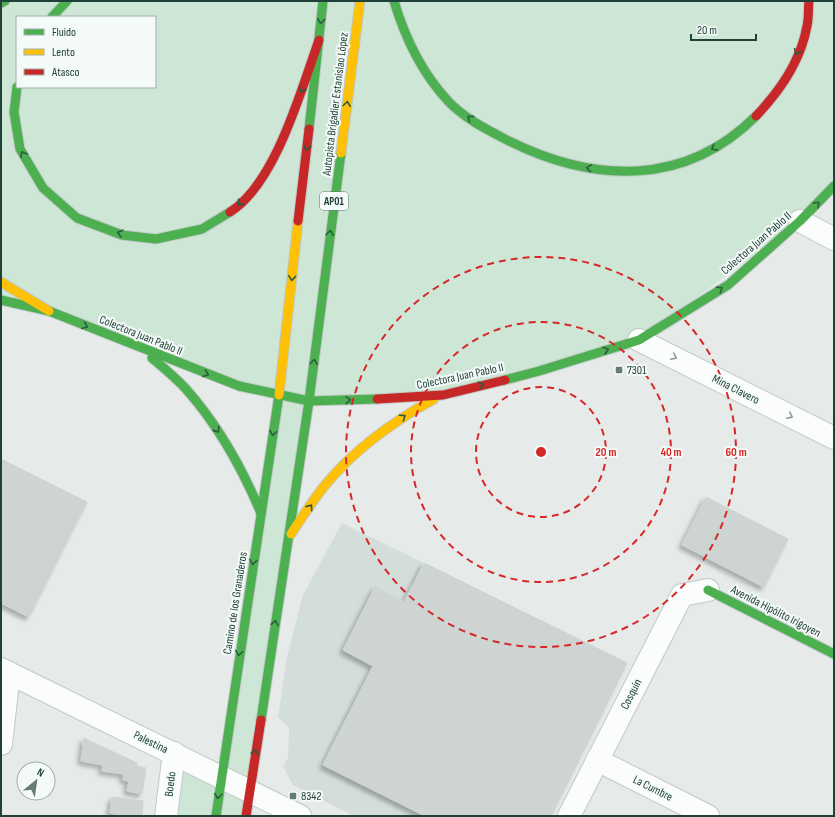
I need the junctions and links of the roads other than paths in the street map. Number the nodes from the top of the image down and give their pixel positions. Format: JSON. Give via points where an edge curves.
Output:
{"nodes":[{"id":1,"x":5,"y":1,"type":"edge"},
{"id":2,"x":67,"y":1,"type":"edge"},
{"id":3,"x":324,"y":1,"type":"edge"},
{"id":4,"x":360,"y":1,"type":"edge"},
{"id":5,"x":394,"y":1,"type":"edge"},
{"id":6,"x":809,"y":1,"type":"edge"},
{"id":7,"x":1,"y":3,"type":"edge"},
{"id":8,"x":53,"y":16,"type":"edge"},
{"id":9,"x":319,"y":40,"type":"junction"},
{"id":10,"x":17,"y":88,"type":"edge"},
{"id":11,"x":834,"y":186,"type":"edge"},
{"id":12,"x":800,"y":221,"type":"junction"},
{"id":13,"x":834,"y":238,"type":"edge"},
{"id":14,"x":1,"y":282,"type":"edge"},
{"id":15,"x":1,"y":300,"type":"edge"},
{"id":16,"x":49,"y":311,"type":"junction"},
{"id":17,"x":639,"y":340,"type":"junction"},
{"id":18,"x":144,"y":350,"type":"junction"},
{"id":19,"x":279,"y":395,"type":"junction"},
{"id":20,"x":443,"y":395,"type":"junction"},
{"id":21,"x":309,"y":401,"type":"junction"},
{"id":22,"x":834,"y":438,"type":"edge"},
{"id":23,"x":261,"y":513,"type":"junction"},
{"id":24,"x":288,"y":539,"type":"junction"},
{"id":25,"x":708,"y":590,"type":"joint"},
{"id":26,"x":834,"y":654,"type":"edge"},
{"id":27,"x":5,"y":671,"type":"edge"},
{"id":28,"x":1,"y":744,"type":"edge"},
{"id":29,"x":174,"y":753,"type":"junction"},
{"id":30,"x":597,"y":760,"type":"junction"},
{"id":31,"x":221,"y":776,"type":"junction"},
{"id":32,"x":250,"y":790,"type":"junction"},
{"id":33,"x":166,"y":816,"type":"edge"},
{"id":34,"x":216,"y":816,"type":"edge"},
{"id":35,"x":246,"y":816,"type":"edge"},
{"id":36,"x":300,"y":816,"type":"edge"},
{"id":37,"x":569,"y":816,"type":"edge"},
{"id":38,"x":708,"y":816,"type":"edge"}],
"edges":[{"from":1,"to":7,"type":"main road"},
{"from":2,"to":8,"type":"main road"},
{"from":3,"to":9,"type":"main road","name":"Autopista Brigadier Estanislao López","one_way":true},
{"from":21,"to":4,"type":"main road","name":"Autopista Brigadier Estanislao López","number":"AP01","one_way":true},
{"from":6,"to":5,"type":"main road","one_way":true,"via":[[806,31],[788,75],[766,106],[737,134],[703,155],[658,170],[615,172],[571,165],[527,150],[481,126],[449,101],[421,64],[399,22]]},
{"from":9,"to":10,"type":"main road","one_way":true,"via":[[281,145],[261,180],[236,208],[202,229],[156,239],[122,235],[77,218],[44,188],[20,149],[14,112]]},
{"from":9,"to":19,"type":"main road","name":"Autopista Brigadier Estanislao López","one_way":true},
{"from":12,"to":11,"type":"main road","name":"Colectora Juan Pablo II","one_way":true},
{"from":12,"to":13,"type":"street"},
{"from":17,"to":12,"type":"main road","name":"Colectora Juan Pablo II","one_way":true,"via":[[728,285]]},
{"from":14,"to":16,"type":"main road"},
{"from":15,"to":16,"type":"main road","name":"Colectora Juan Pablo II"},
{"from":16,"to":18,"type":"main road","name":"Colectora Juan Pablo II","one_way":true},
{"from":20,"to":17,"type":"main road","name":"Colectora Juan Pablo II","one_way":true,"via":[[538,371]]},
{"from":17,"to":22,"type":"street","name":"Mina Clavero","one_way":true},
{"from":18,"to":19,"type":"main road","name":"Colectora Juan Pablo II","one_way":true,"via":[[239,386]]},
{"from":18,"to":23,"type":"main road","one_way":true,"via":[[186,389],[209,419],[232,452]]},
{"from":19,"to":21,"type":"main road","name":"Colectora Juan Pablo II"},
{"from":19,"to":23,"type":"main road","name":"Camino de los Granaderos","one_way":true},
{"from":21,"to":20,"type":"main road","name":"Colectora Juan Pablo II","one_way":true},
{"from":24,"to":20,"type":"main road","one_way":true,"via":[[313,502],[340,469],[360,450],[405,415]]},
{"from":21,"to":24,"type":"main road"},
{"from":23,"to":31,"type":"main road","name":"Camino de los Granaderos","one_way":true},
{"from":32,"to":24,"type":"main road","one_way":true},
{"from":25,"to":26,"type":"main road","name":"Avenida Hipólito Irigoyen"},
{"from":25,"to":30,"type":"street","name":"Cosquín","via":[[682,595]]},
{"from":27,"to":28,"type":"street"},
{"from":27,"to":29,"type":"street","name":"Palestina"},
{"from":29,"to":31,"type":"street","name":"Palestina"},
{"from":29,"to":33,"type":"street","name":"Boedo"},
{"from":30,"to":37,"type":"street","name":"Cosquín"},
{"from":30,"to":38,"type":"street","name":"La Cumbre"},
{"from":31,"to":32,"type":"street","name":"Palestina"},
{"from":31,"to":34,"type":"main road","name":"Camino de los Granaderos","one_way":true},
{"from":32,"to":35,"type":"main road"},
{"from":32,"to":36,"type":"street","name":"Palestina"}]}
